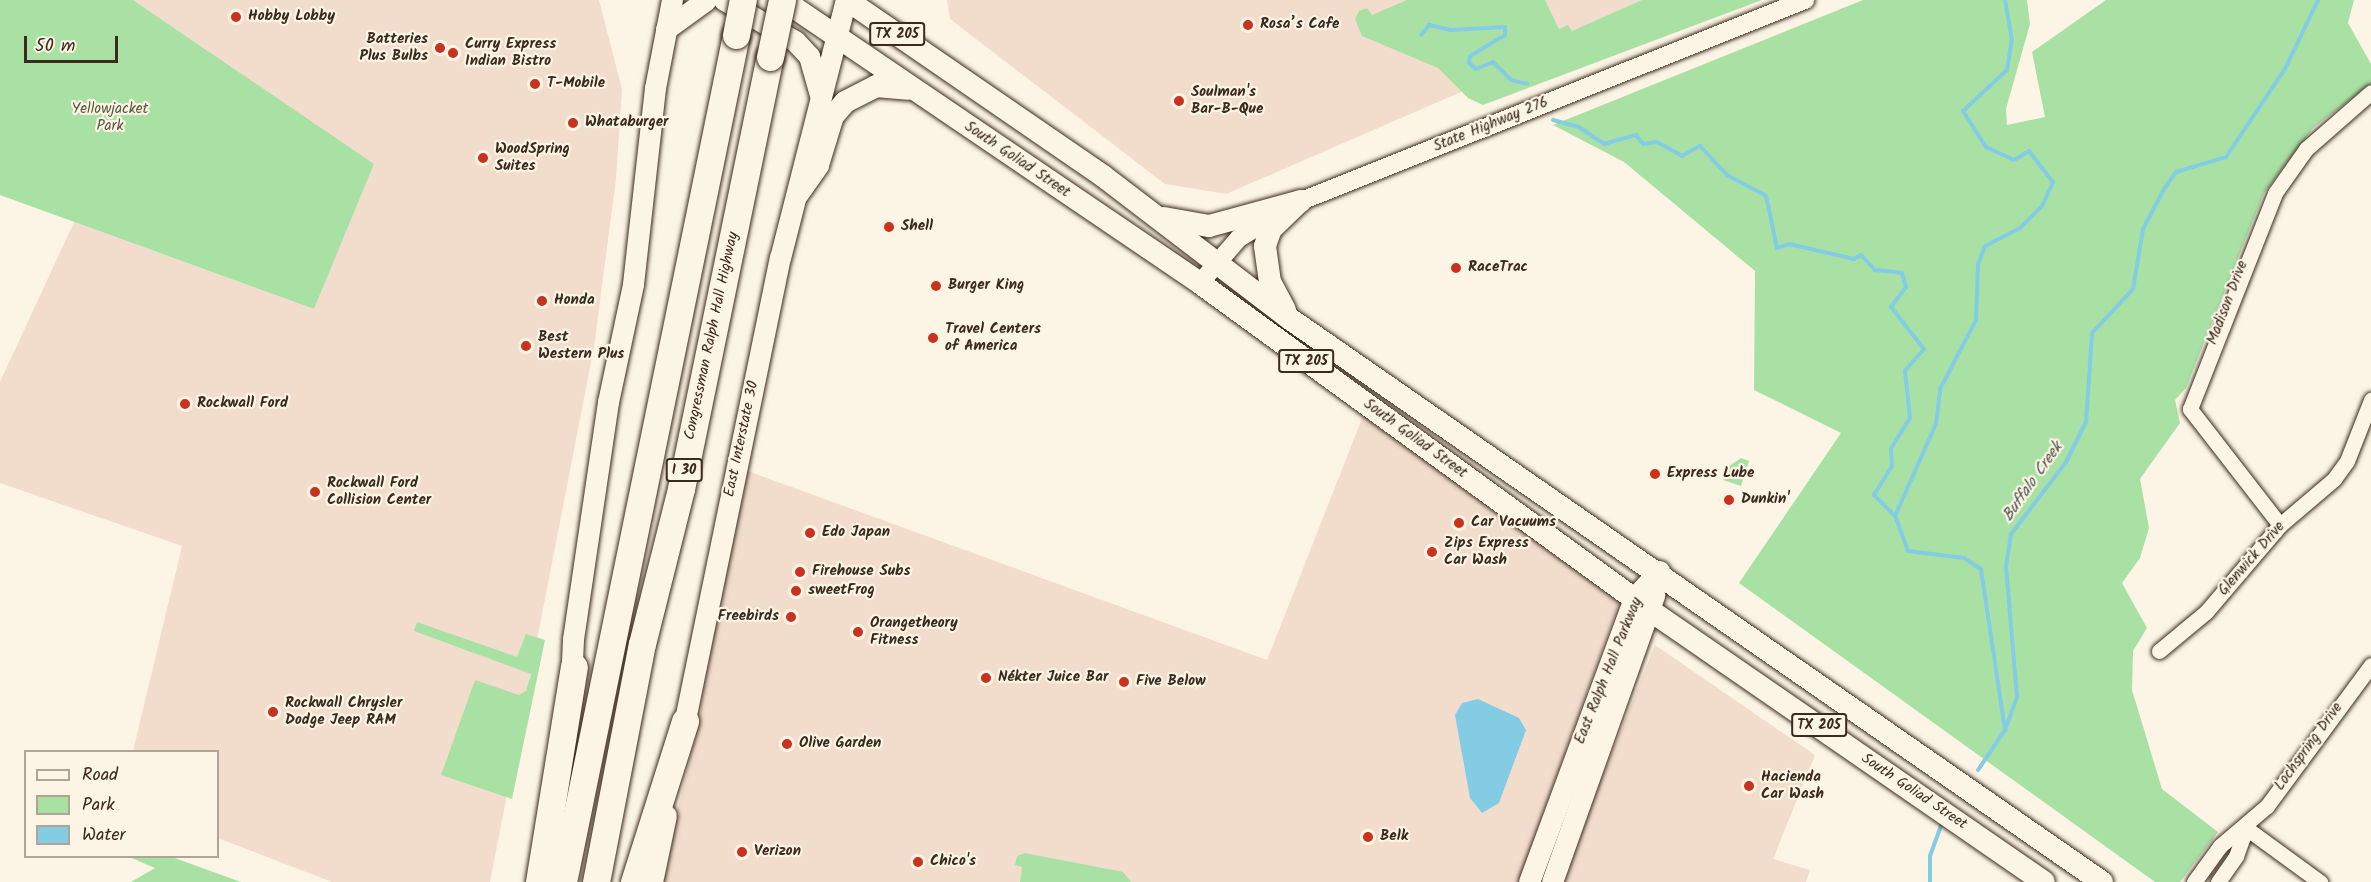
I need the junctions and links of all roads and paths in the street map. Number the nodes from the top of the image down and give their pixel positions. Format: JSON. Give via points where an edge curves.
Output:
{"nodes":[{"id":1,"x":672,"y":0,"type":"edge"},
{"id":2,"x":706,"y":0,"type":"edge"},
{"id":3,"x":724,"y":0,"type":"edge"},
{"id":4,"x":730,"y":0,"type":"edge"},
{"id":5,"x":743,"y":0,"type":"edge"},
{"id":6,"x":782,"y":0,"type":"edge"},
{"id":7,"x":846,"y":0,"type":"edge"},
{"id":8,"x":1805,"y":0,"type":"edge"},
{"id":9,"x":666,"y":29,"type":"junction"},
{"id":10,"x":837,"y":38,"type":"junction"},
{"id":11,"x":730,"y":40,"type":"junction"},
{"id":12,"x":916,"y":92,"type":"junction"},
{"id":13,"x":2371,"y":92,"type":"edge"},
{"id":14,"x":821,"y":104,"type":"junction"},
{"id":15,"x":798,"y":194,"type":"junction"},
{"id":16,"x":1301,"y":201,"type":"junction"},
{"id":17,"x":1154,"y":214,"type":"junction"},
{"id":18,"x":1214,"y":261,"type":"junction"},
{"id":19,"x":1200,"y":283,"type":"junction"},
{"id":20,"x":1290,"y":319,"type":"junction"},
{"id":21,"x":2371,"y":400,"type":"edge"},
{"id":22,"x":1412,"y":438,"type":"junction"},
{"id":23,"x":1542,"y":491,"type":"junction"},
{"id":24,"x":2280,"y":525,"type":"junction"},
{"id":25,"x":1659,"y":571,"type":"junction"},
{"id":26,"x":1643,"y":604,"type":"junction"},
{"id":27,"x":2159,"y":651,"type":"dead end"},
{"id":28,"x":2371,"y":665,"type":"edge"},
{"id":29,"x":574,"y":667,"type":"junction"},
{"id":30,"x":685,"y":721,"type":"junction"},
{"id":31,"x":1564,"y":818,"type":"junction"},
{"id":32,"x":2246,"y":828,"type":"junction"},
{"id":33,"x":530,"y":882,"type":"edge"},
{"id":34,"x":539,"y":882,"type":"edge"},
{"id":35,"x":563,"y":882,"type":"edge"},
{"id":36,"x":596,"y":882,"type":"edge"},
{"id":37,"x":634,"y":882,"type":"edge"},
{"id":38,"x":652,"y":882,"type":"edge"},
{"id":39,"x":1529,"y":882,"type":"edge"},
{"id":40,"x":1552,"y":882,"type":"edge"},
{"id":41,"x":2044,"y":882,"type":"edge"},
{"id":42,"x":2102,"y":882,"type":"edge"},
{"id":43,"x":2194,"y":882,"type":"edge"},
{"id":44,"x":2218,"y":882,"type":"edge"},
{"id":45,"x":2320,"y":882,"type":"edge"}],
"edges":[{"from":1,"to":9,"type":"main road"},
{"from":2,"to":9,"type":"main road"},
{"from":3,"to":14,"type":"main road","via":[[795,41],[809,56]]},
{"from":4,"to":11,"type":"highway"},
{"from":5,"to":11,"type":"highway","number":"I 30","bridge":true},
{"from":6,"to":10,"type":"main road","name":"South Goliad Street","number":"TX 205"},
{"from":6,"to":36,"type":"highway","name":"Congressman Ralph Hall Highway","number":"I 30","bridge":true,"via":[[681,489],[642,644]]},
{"from":7,"to":10,"type":"main road","name":"East Interstate 30"},
{"from":7,"to":17,"type":"main road","name":"South Goliad Street","number":"TX 205"},
{"from":8,"to":16,"type":"street","name":"State Highway 276"},
{"from":9,"to":29,"type":"main road","via":[[633,284],[608,402],[573,639]]},
{"from":10,"to":12,"type":"main road","name":"South Goliad Street","number":"TX 205"},
{"from":10,"to":14,"type":"main road","name":"East Interstate 30"},
{"from":11,"to":35,"type":"highway","number":"I 30"},
{"from":12,"to":15,"type":"main road","via":[[876,86],[845,102],[833,116],[818,165]]},
{"from":12,"to":19,"type":"main road","name":"South Goliad Street","number":"TX 205"},
{"from":13,"to":24,"type":"street","name":"Madison Drive","via":[[2306,149],[2275,193],[2190,409]]},
{"from":14,"to":15,"type":"main road","name":"East Interstate 30"},
{"from":15,"to":30,"type":"main road","name":"East Interstate 30","via":[[777,269]]},
{"from":16,"to":17,"type":"main road","via":[[1209,226]]},
{"from":16,"to":18,"type":"street","name":"State Highway 276","via":[[1251,228]]},
{"from":16,"to":20,"type":"main road","via":[[1271,229],[1265,246],[1270,282]]},
{"from":17,"to":18,"type":"main road","name":"South Goliad Street","number":"TX 205"},
{"from":18,"to":19,"type":"street","name":"State Highway 276"},
{"from":18,"to":20,"type":"main road","name":"South Goliad Street","number":"TX 205"},
{"from":19,"to":22,"type":"main road","name":"South Goliad Street","number":"TX 205"},
{"from":20,"to":23,"type":"main road","name":"South Goliad Street","number":"TX 205"},
{"from":21,"to":24,"type":"street","name":"Glenwick Drive","via":[[2347,461],[2316,498]]},
{"from":22,"to":23,"type":"main road","via":[[1428,430],[1526,497]]},
{"from":22,"to":26,"type":"main road","name":"South Goliad Street","number":"TX 205"},
{"from":23,"to":25,"type":"main road","name":"South Goliad Street","number":"TX 205"},
{"from":24,"to":27,"type":"street","name":"Glenwick Drive","via":[[2206,612]]},
{"from":25,"to":26,"type":"main road","name":"East Ralph Hall Parkway"},
{"from":25,"to":42,"type":"main road","name":"South Goliad Street","number":"TX 205"},
{"from":26,"to":31,"type":"main road","name":"East Ralph Hall Parkway"},
{"from":26,"to":41,"type":"main road","name":"South Goliad Street","number":"TX 205"},
{"from":28,"to":32,"type":"street","name":"Lochspring Drive"},
{"from":29,"to":33,"type":"main road"},
{"from":29,"to":34,"type":"highway"},
{"from":30,"to":37,"type":"highway"},
{"from":30,"to":38,"type":"main road","name":"East Interstate 30"},
{"from":31,"to":39,"type":"main road","name":"East Ralph Hall Parkway"},
{"from":31,"to":40,"type":"main road","name":"East Ralph Hall Parkway"},
{"from":32,"to":43,"type":"street","name":"Lochspring Drive","via":[[2220,846]]},
{"from":32,"to":44,"type":"street","name":"Lochspring Drive","via":[[2236,856]]},
{"from":32,"to":45,"type":"street"}]}
